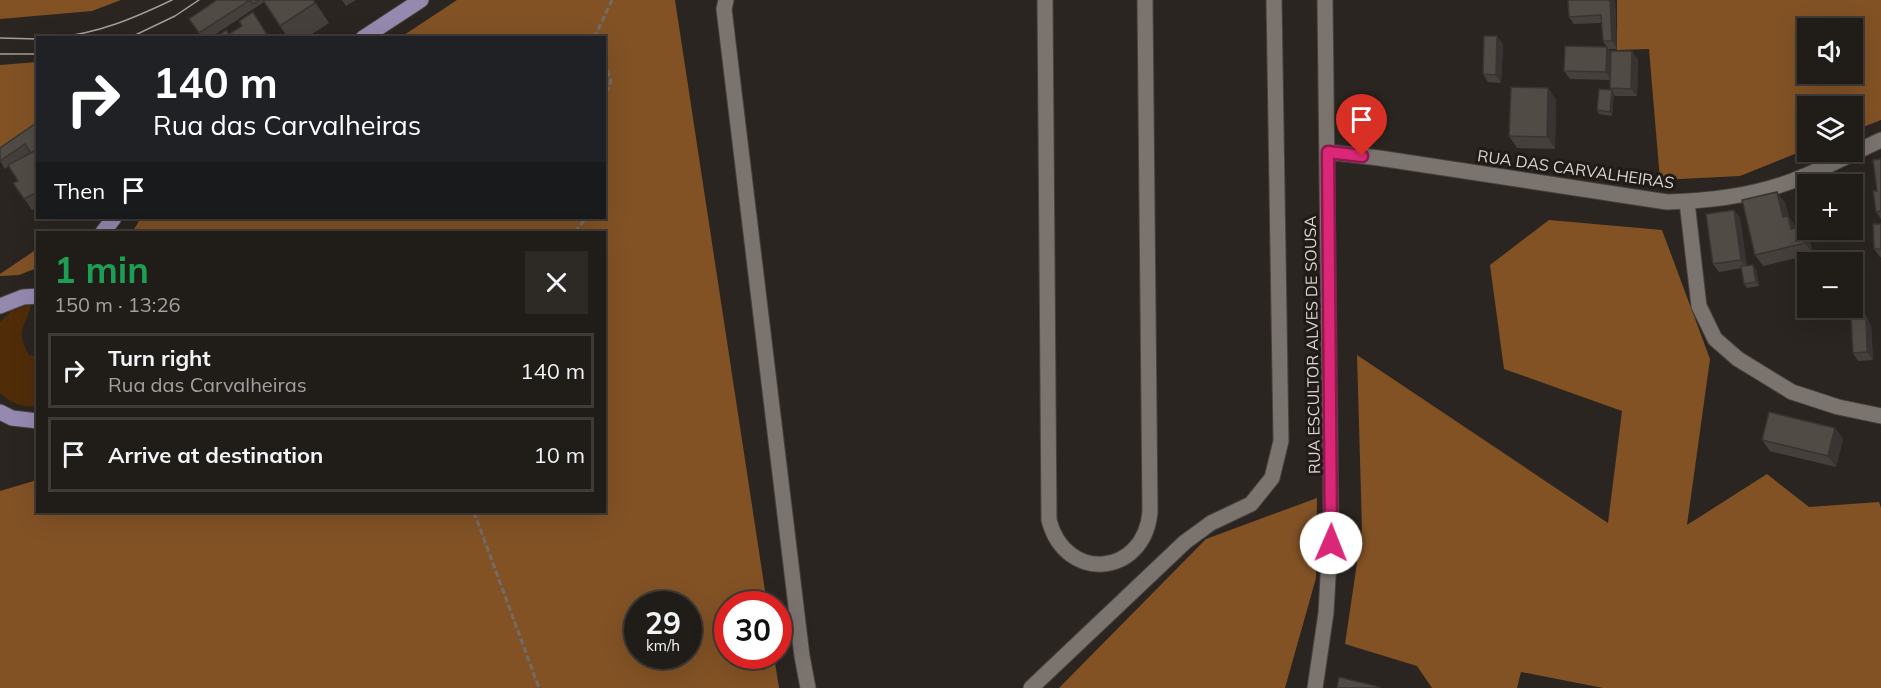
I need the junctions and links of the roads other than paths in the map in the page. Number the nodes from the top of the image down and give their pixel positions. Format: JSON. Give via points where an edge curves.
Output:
{"nodes":[{"id":1,"x":420,"y":0,"type":"edge"},
{"id":2,"x":726,"y":0,"type":"edge"},
{"id":3,"x":1045,"y":0,"type":"edge"},
{"id":4,"x":1145,"y":0,"type":"edge"},
{"id":5,"x":1274,"y":0,"type":"edge"},
{"id":6,"x":1325,"y":0,"type":"edge"},
{"id":7,"x":366,"y":36,"type":"edge"},
{"id":8,"x":1881,"y":140,"type":"edge"},
{"id":9,"x":1328,"y":152,"type":"junction"},
{"id":10,"x":1687,"y":202,"type":"junction"},
{"id":11,"x":113,"y":219,"type":"edge"},
{"id":12,"x":104,"y":231,"type":"edge"},
{"id":13,"x":0,"y":295,"type":"edge"},
{"id":14,"x":34,"y":296,"type":"edge"},
{"id":15,"x":0,"y":306,"type":"edge"},
{"id":16,"x":1881,"y":416,"type":"edge"},
{"id":17,"x":4,"y":417,"type":"edge"},
{"id":18,"x":36,"y":421,"type":"edge"},
{"id":19,"x":808,"y":688,"type":"edge"},
{"id":20,"x":1031,"y":688,"type":"edge"},
{"id":21,"x":1315,"y":688,"type":"edge"}],
"edges":[{"from":1,"to":7,"type":"main road"},
{"from":2,"to":19,"type":"street","via":[[724,9]]},
{"from":3,"to":4,"type":"street","via":[[1049,520],[1059,545],[1071,556],[1099,565],[1118,561],[1134,550],[1149,525]]},
{"from":5,"to":20,"type":"street","via":[[1281,441],[1272,478],[1251,504],[1211,523],[1185,542]]},
{"from":6,"to":9,"type":"street","name":"RUA ESCULTOR ALVES DE SOUSA"},
{"from":8,"to":10,"type":"street","name":"RUA DAS CARVALHEIRAS","via":[[1800,178],[1734,197]]},
{"from":9,"to":10,"type":"street","name":"RUA DAS CARVALHEIRAS"},
{"from":9,"to":21,"type":"street","name":"RUA ESCULTOR ALVES DE SOUSA","via":[[1332,523],[1326,613]]},
{"from":10,"to":16,"type":"street","via":[[1699,306],[1715,339],[1738,359],[1792,392]]},
{"from":11,"to":12,"type":"main road"},
{"from":13,"to":14,"type":"main road"},
{"from":14,"to":15,"type":"main road"},
{"from":17,"to":18,"type":"main road"}]}
